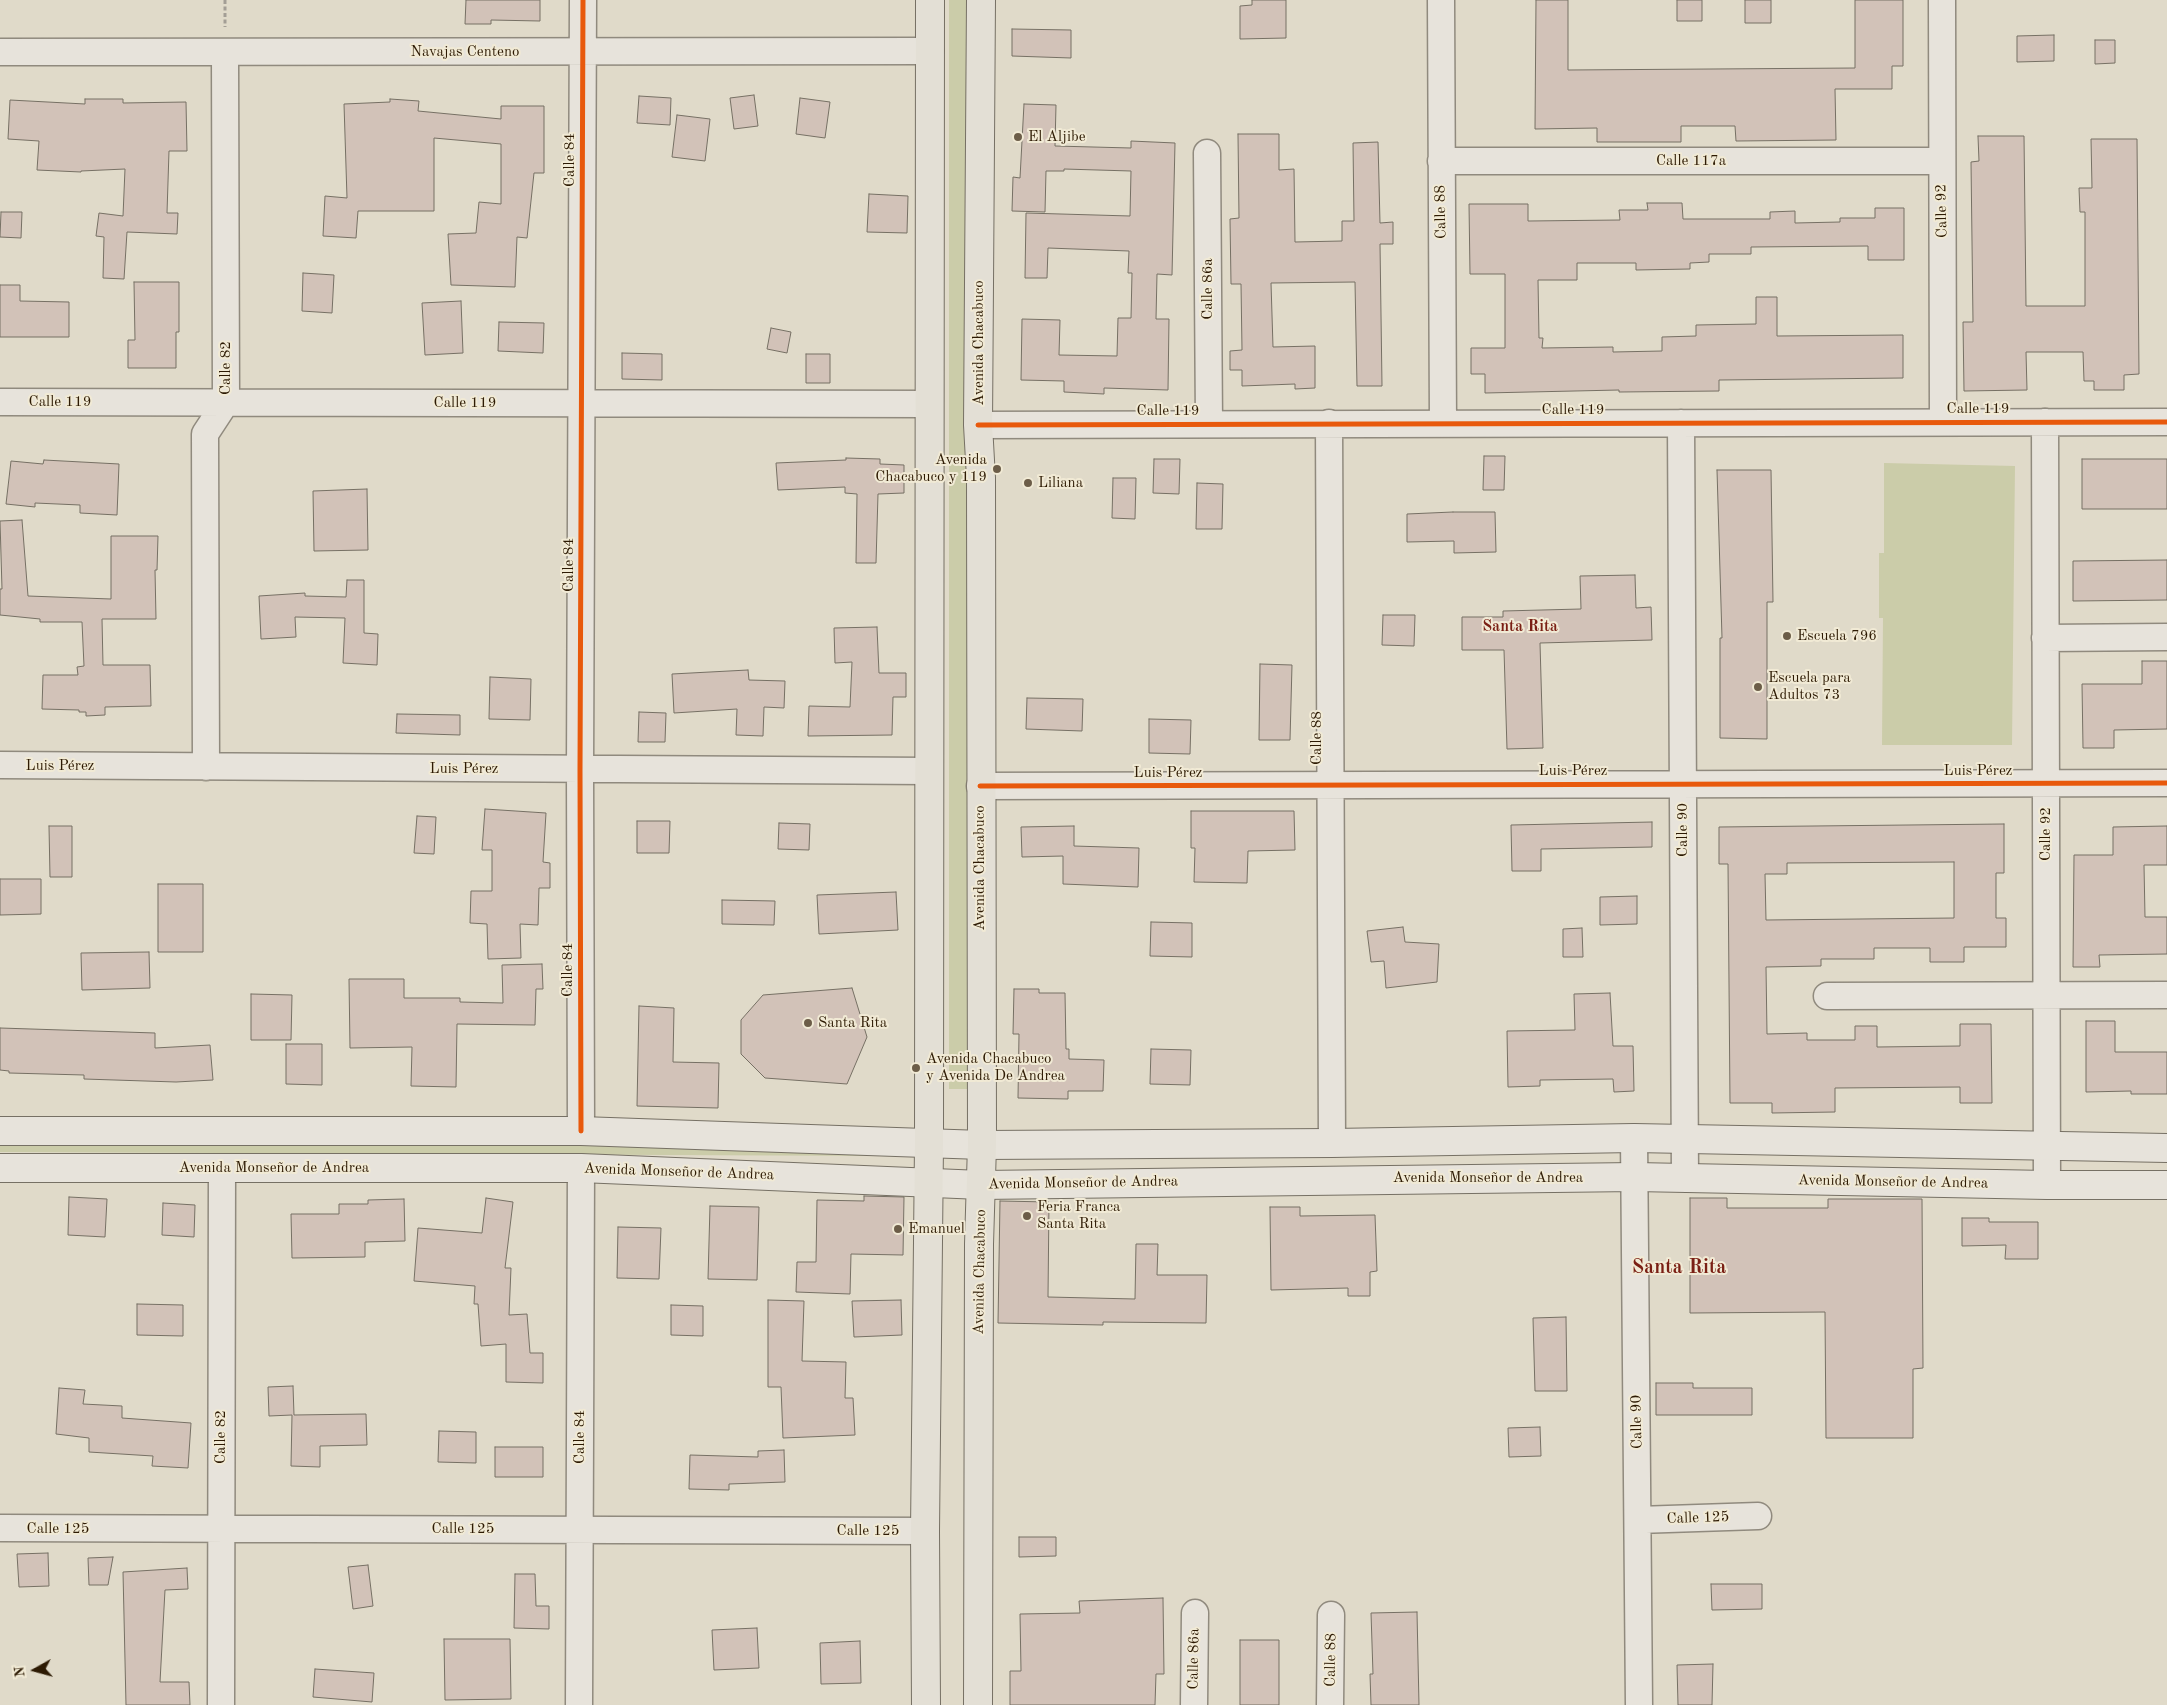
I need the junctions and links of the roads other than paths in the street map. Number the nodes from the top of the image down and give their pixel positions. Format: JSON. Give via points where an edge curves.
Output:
{"nodes":[{"id":1,"x":583,"y":0,"type":"edge"},
{"id":2,"x":930,"y":0,"type":"edge"},
{"id":3,"x":981,"y":0,"type":"edge"},
{"id":4,"x":1441,"y":0,"type":"edge"},
{"id":5,"x":1942,"y":0,"type":"edge"},
{"id":6,"x":930,"y":51,"type":"junction"},
{"id":7,"x":0,"y":52,"type":"edge"},
{"id":8,"x":583,"y":52,"type":"junction"},
{"id":9,"x":225,"y":53,"type":"junction"},
{"id":10,"x":1207,"y":154,"type":"dead end"},
{"id":11,"x":1941,"y":161,"type":"junction"},
{"id":12,"x":1441,"y":162,"type":"junction"},
{"id":13,"x":0,"y":402,"type":"edge"},
{"id":14,"x":226,"y":402,"type":"junction"},
{"id":15,"x":582,"y":404,"type":"junction"},
{"id":16,"x":930,"y":404,"type":"junction"},
{"id":17,"x":1943,"y":422,"type":"junction"},
{"id":18,"x":2044,"y":422,"type":"junction"},
{"id":19,"x":2167,"y":422,"type":"edge"},
{"id":20,"x":1329,"y":423,"type":"junction"},
{"id":21,"x":1443,"y":423,"type":"junction"},
{"id":22,"x":1681,"y":423,"type":"junction"},
{"id":23,"x":1208,"y":424,"type":"junction"},
{"id":24,"x":978,"y":425,"type":"junction"},
{"id":25,"x":2167,"y":637,"type":"edge"},
{"id":26,"x":2045,"y":638,"type":"junction"},
{"id":27,"x":0,"y":765,"type":"edge"},
{"id":28,"x":206,"y":767,"type":"junction"},
{"id":29,"x":580,"y":770,"type":"junction"},
{"id":30,"x":929,"y":772,"type":"junction"},
{"id":31,"x":2046,"y":783,"type":"junction"},
{"id":32,"x":2167,"y":783,"type":"edge"},
{"id":33,"x":1330,"y":784,"type":"junction"},
{"id":34,"x":1683,"y":784,"type":"junction"},
{"id":35,"x":980,"y":786,"type":"junction"},
{"id":36,"x":2046,"y":995,"type":"junction"},
{"id":37,"x":2167,"y":995,"type":"edge"},
{"id":38,"x":1827,"y":996,"type":"dead end"},
{"id":39,"x":0,"y":1131,"type":"edge"},
{"id":40,"x":581,"y":1131,"type":"junction"},
{"id":41,"x":1634,"y":1138,"type":"junction"},
{"id":42,"x":1684,"y":1139,"type":"junction"},
{"id":43,"x":1332,"y":1143,"type":"junction"},
{"id":44,"x":929,"y":1144,"type":"junction"},
{"id":45,"x":982,"y":1145,"type":"junction"},
{"id":46,"x":2048,"y":1145,"type":"junction"},
{"id":47,"x":2167,"y":1148,"type":"edge"},
{"id":48,"x":0,"y":1168,"type":"edge"},
{"id":49,"x":222,"y":1168,"type":"junction"},
{"id":50,"x":581,"y":1168,"type":"junction"},
{"id":51,"x":1635,"y":1177,"type":"junction"},
{"id":52,"x":1685,"y":1177,"type":"junction"},
{"id":53,"x":929,"y":1182,"type":"junction"},
{"id":54,"x":982,"y":1185,"type":"junction"},
{"id":55,"x":2047,"y":1185,"type":"junction"},
{"id":56,"x":2167,"y":1185,"type":"edge"},
{"id":57,"x":1758,"y":1516,"type":"dead end"},
{"id":58,"x":1638,"y":1520,"type":"junction"},
{"id":59,"x":0,"y":1528,"type":"edge"},
{"id":60,"x":221,"y":1529,"type":"junction"},
{"id":61,"x":579,"y":1529,"type":"junction"},
{"id":62,"x":925,"y":1531,"type":"junction"},
{"id":63,"x":1195,"y":1613,"type":"dead end"},
{"id":64,"x":1331,"y":1615,"type":"dead end"},
{"id":65,"x":221,"y":1705,"type":"edge"},
{"id":66,"x":578,"y":1705,"type":"edge"},
{"id":67,"x":926,"y":1705,"type":"edge"},
{"id":68,"x":978,"y":1705,"type":"edge"},
{"id":69,"x":1194,"y":1705,"type":"edge"},
{"id":70,"x":1330,"y":1705,"type":"edge"},
{"id":71,"x":1639,"y":1705,"type":"edge"}],
"edges":[{"from":1,"to":8,"type":"street","name":"Calle 84"},
{"from":2,"to":6,"type":"main road"},
{"from":3,"to":24,"type":"main road","name":"Avenida Chacabuco"},
{"from":4,"to":12,"type":"street","name":"Calle 88"},
{"from":5,"to":11,"type":"street","name":"Calle 92"},
{"from":6,"to":8,"type":"street","name":"Navajas Centeno"},
{"from":6,"to":16,"type":"main road"},
{"from":7,"to":9,"type":"street","name":"Navajas Centeno"},
{"from":8,"to":9,"type":"street","name":"Navajas Centeno"},
{"from":8,"to":15,"type":"street","name":"Calle 84"},
{"from":9,"to":14,"type":"street","name":"Calle 82"},
{"from":10,"to":23,"type":"street","name":"Calle 86a"},
{"from":11,"to":12,"type":"street","name":"Calle 117a"},
{"from":11,"to":17,"type":"street","name":"Calle 92"},
{"from":12,"to":21,"type":"street","name":"Calle 88"},
{"from":13,"to":14,"type":"street","name":"Calle 119"},
{"from":14,"to":15,"type":"street","name":"Calle 119"},
{"from":14,"to":28,"type":"street","name":"Calle 82","via":[[204,434]]},
{"from":15,"to":16,"type":"street","name":"Calle 119"},
{"from":15,"to":29,"type":"street","name":"Calle 84"},
{"from":16,"to":30,"type":"main road"},
{"from":17,"to":18,"type":"street","name":"Calle 119"},
{"from":17,"to":22,"type":"street","name":"Calle 119"},
{"from":18,"to":19,"type":"street","name":"Calle 119"},
{"from":18,"to":26,"type":"street","name":"Calle 92"},
{"from":20,"to":21,"type":"street","name":"Calle 119"},
{"from":20,"to":23,"type":"street","name":"Calle 119"},
{"from":20,"to":33,"type":"street","name":"Calle 88"},
{"from":21,"to":22,"type":"street","name":"Calle 119"},
{"from":22,"to":34,"type":"street","name":"Calle 90"},
{"from":23,"to":24,"type":"street","name":"Calle 119"},
{"from":24,"to":35,"type":"main road","name":"Avenida Chacabuco"},
{"from":25,"to":26,"type":"street"},
{"from":26,"to":31,"type":"street","name":"Calle 92"},
{"from":27,"to":28,"type":"street","name":"Luis Pérez"},
{"from":28,"to":29,"type":"street","name":"Luis Pérez"},
{"from":29,"to":30,"type":"street","name":"Luis Pérez"},
{"from":29,"to":40,"type":"street","name":"Calle 84"},
{"from":30,"to":44,"type":"main road"},
{"from":31,"to":32,"type":"street","name":"Luis Pérez"},
{"from":31,"to":34,"type":"street","name":"Luis Pérez"},
{"from":31,"to":36,"type":"street","name":"Calle 92"},
{"from":33,"to":34,"type":"street","name":"Luis Pérez"},
{"from":33,"to":35,"type":"street","name":"Luis Pérez"},
{"from":33,"to":43,"type":"street","name":"Calle 88"},
{"from":34,"to":42,"type":"street","name":"Calle 90"},
{"from":35,"to":45,"type":"main road","name":"Avenida Chacabuco"},
{"from":36,"to":37,"type":"street"},
{"from":36,"to":38,"type":"street"},
{"from":36,"to":46,"type":"street","name":"Calle 92"},
{"from":39,"to":40,"type":"main road"},
{"from":40,"to":44,"type":"main road"},
{"from":41,"to":42,"type":"main road"},
{"from":41,"to":43,"type":"main road"},
{"from":41,"to":51,"type":"street","name":"Calle 90"},
{"from":42,"to":46,"type":"main road"},
{"from":42,"to":52,"type":"street","name":"Calle 90"},
{"from":43,"to":45,"type":"main road"},
{"from":44,"to":45,"type":"main road"},
{"from":44,"to":53,"type":"main road"},
{"from":45,"to":54,"type":"main road","name":"Avenida Chacabuco"},
{"from":46,"to":47,"type":"main road"},
{"from":46,"to":55,"type":"street","name":"Calle 92"},
{"from":48,"to":49,"type":"main road","name":"Avenida Monseñor de Andrea"},
{"from":49,"to":50,"type":"main road","name":"Avenida Monseñor de Andrea"},
{"from":49,"to":60,"type":"street","name":"Calle 82"},
{"from":50,"to":53,"type":"main road","name":"Avenida Monseñor de Andrea"},
{"from":50,"to":61,"type":"street","name":"Calle 84"},
{"from":51,"to":52,"type":"main road","name":"Avenida Monseñor de Andrea"},
{"from":51,"to":54,"type":"main road","name":"Avenida Monseñor de Andrea"},
{"from":51,"to":58,"type":"street","name":"Calle 90"},
{"from":52,"to":55,"type":"main road","name":"Avenida Monseñor de Andrea"},
{"from":53,"to":54,"type":"main road","name":"Avenida Monseñor de Andrea"},
{"from":53,"to":62,"type":"main road"},
{"from":54,"to":68,"type":"main road","name":"Avenida Chacabuco","via":[[979,1244]]},
{"from":55,"to":56,"type":"main road","name":"Avenida Monseñor de Andrea"},
{"from":57,"to":58,"type":"street","name":"Calle 125"},
{"from":58,"to":71,"type":"street","name":"Calle 90"},
{"from":59,"to":60,"type":"street","name":"Calle 125"},
{"from":60,"to":61,"type":"street","name":"Calle 125"},
{"from":60,"to":65,"type":"street","name":"Calle 82"},
{"from":61,"to":62,"type":"street","name":"Calle 125"},
{"from":61,"to":66,"type":"street","name":"Calle 84"},
{"from":62,"to":67,"type":"main road"},
{"from":63,"to":69,"type":"street","name":"Calle 86a"},
{"from":64,"to":70,"type":"street","name":"Calle 88"}]}
